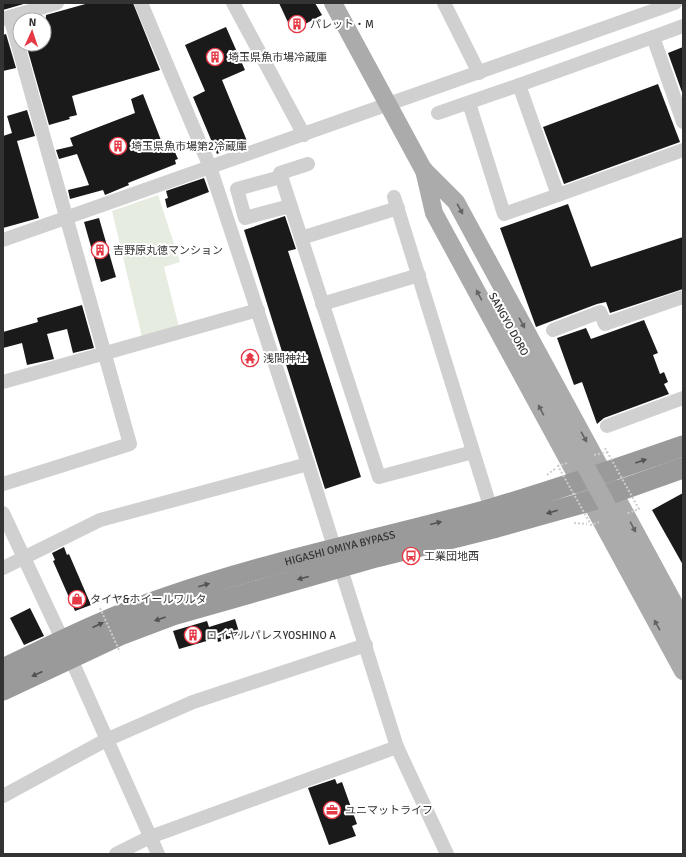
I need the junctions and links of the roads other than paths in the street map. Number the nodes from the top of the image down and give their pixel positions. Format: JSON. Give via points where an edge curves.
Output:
{"nodes":[{"id":1,"x":57,"y":3,"type":"edge"},
{"id":2,"x":141,"y":3,"type":"edge"},
{"id":3,"x":232,"y":3,"type":"edge"},
{"id":4,"x":333,"y":3,"type":"edge"},
{"id":5,"x":444,"y":3,"type":"edge"},
{"id":6,"x":675,"y":3,"type":"edge"},
{"id":7,"x":7,"y":18,"type":"edge"},
{"id":8,"x":683,"y":26,"type":"edge"},
{"id":9,"x":653,"y":37,"type":"junction"},
{"id":10,"x":479,"y":73,"type":"junction"},
{"id":11,"x":519,"y":85,"type":"junction"},
{"id":12,"x":388,"y":103,"type":"junction"},
{"id":13,"x":469,"y":103,"type":"junction"},
{"id":14,"x":438,"y":113,"type":"dead end"},
{"id":15,"x":683,"y":122,"type":"edge"},
{"id":16,"x":304,"y":135,"type":"junction"},
{"id":17,"x":683,"y":150,"type":"edge"},
{"id":18,"x":308,"y":164,"type":"dead end"},
{"id":19,"x":210,"y":167,"type":"junction"},
{"id":20,"x":424,"y":170,"type":"junction"},
{"id":21,"x":281,"y":178,"type":"junction"},
{"id":22,"x":558,"y":195,"type":"junction"},
{"id":23,"x":290,"y":206,"type":"junction"},
{"id":24,"x":66,"y":219,"type":"junction"},
{"id":25,"x":301,"y":238,"type":"junction"},
{"id":26,"x":3,"y":240,"type":"edge"},
{"id":27,"x":419,"y":276,"type":"junction"},
{"id":28,"x":683,"y":297,"type":"edge"},
{"id":29,"x":322,"y":304,"type":"junction"},
{"id":30,"x":258,"y":310,"type":"junction"},
{"id":31,"x":553,"y":330,"type":"dead end"},
{"id":32,"x":104,"y":353,"type":"junction"},
{"id":33,"x":3,"y":382,"type":"edge"},
{"id":34,"x":683,"y":398,"type":"edge"},
{"id":35,"x":607,"y":426,"type":"dead end"},
{"id":36,"x":683,"y":446,"type":"edge"},
{"id":37,"x":473,"y":452,"type":"junction"},
{"id":38,"x":308,"y":464,"type":"junction"},
{"id":39,"x":683,"y":468,"type":"edge"},
{"id":40,"x":604,"y":473,"type":"junction"},
{"id":41,"x":579,"y":481,"type":"junction"},
{"id":42,"x":3,"y":484,"type":"edge"},
{"id":43,"x":615,"y":493,"type":"junction"},
{"id":44,"x":590,"y":501,"type":"junction"},
{"id":45,"x":491,"y":509,"type":"junction"},
{"id":46,"x":3,"y":513,"type":"edge"},
{"id":47,"x":23,"y":558,"type":"junction"},
{"id":48,"x":338,"y":558,"type":"junction"},
{"id":49,"x":3,"y":568,"type":"edge"},
{"id":50,"x":683,"y":620,"type":"edge"},
{"id":51,"x":366,"y":645,"type":"junction"},
{"id":52,"x":683,"y":646,"type":"edge"},
{"id":53,"x":66,"y":649,"type":"junction"},
{"id":54,"x":3,"y":669,"type":"edge"},
{"id":55,"x":683,"y":671,"type":"edge"},
{"id":56,"x":3,"y":690,"type":"edge"},
{"id":57,"x":106,"y":740,"type":"junction"},
{"id":58,"x":397,"y":748,"type":"junction"},
{"id":59,"x":3,"y":796,"type":"edge"},
{"id":60,"x":150,"y":837,"type":"junction"},
{"id":61,"x":445,"y":853,"type":"edge"},
{"id":62,"x":116,"y":854,"type":"edge"},
{"id":63,"x":158,"y":854,"type":"edge"}],
"edges":[{"from":1,"to":7,"type":"street"},
{"from":2,"to":19,"type":"street"},
{"from":3,"to":16,"type":"street"},
{"from":4,"to":12,"type":"main road","name":"SANGYO DORO"},
{"from":5,"to":10,"type":"street"},
{"from":6,"to":10,"type":"street"},
{"from":7,"to":24,"type":"street"},
{"from":8,"to":9,"type":"street"},
{"from":9,"to":11,"type":"street"},
{"from":9,"to":15,"type":"street"},
{"from":10,"to":12,"type":"street"},
{"from":11,"to":13,"type":"street"},
{"from":11,"to":22,"type":"street"},
{"from":12,"to":16,"type":"street"},
{"from":12,"to":20,"type":"main road","name":"SANGYO DORO"},
{"from":13,"to":14,"type":"street"},
{"from":13,"to":22,"type":"street","via":[[504,214]]},
{"from":16,"to":19,"type":"street"},
{"from":17,"to":22,"type":"street"},
{"from":18,"to":21,"type":"street","via":[[280,173]]},
{"from":19,"to":24,"type":"street"},
{"from":19,"to":30,"type":"street"},
{"from":20,"to":40,"type":"main road","one_way":true,"via":[[456,202]]},
{"from":41,"to":20,"type":"main road","one_way":true,"via":[[434,212]]},
{"from":20,"to":52,"type":"main road","name":"SANGYO DORO","bridge":true},
{"from":21,"to":23,"type":"street"},
{"from":21,"to":23,"type":"street","via":[[237,189],[245,218]]},
{"from":23,"to":25,"type":"street"},
{"from":24,"to":26,"type":"street"},
{"from":24,"to":32,"type":"street"},
{"from":25,"to":27,"type":"street","via":[[396,202]]},
{"from":25,"to":29,"type":"street"},
{"from":27,"to":29,"type":"street"},
{"from":27,"to":37,"type":"street"},
{"from":28,"to":31,"type":"street","via":[[605,324],[600,312]]},
{"from":29,"to":37,"type":"street","via":[[379,477]]},
{"from":30,"to":32,"type":"street"},
{"from":30,"to":38,"type":"street"},
{"from":32,"to":33,"type":"street"},
{"from":32,"to":42,"type":"street","via":[[130,444]]},
{"from":34,"to":35,"type":"street"},
{"from":40,"to":36,"type":"highway","name":"HIGASHI OMIYA BYPASS","one_way":true},
{"from":37,"to":45,"type":"street"},
{"from":38,"to":47,"type":"street","via":[[100,520]]},
{"from":38,"to":48,"type":"street"},
{"from":39,"to":43,"type":"highway","name":"HIGASHI OMIYA BYPASS"},
{"from":40,"to":41,"type":"highway","name":"HIGASHI OMIYA BYPASS"},
{"from":40,"to":43,"type":"main road"},
{"from":41,"to":44,"type":"main road"},
{"from":41,"to":45,"type":"highway","name":"HIGASHI OMIYA BYPASS"},
{"from":43,"to":44,"type":"highway","name":"HIGASHI OMIYA BYPASS"},
{"from":43,"to":50,"type":"main road","one_way":true},
{"from":44,"to":48,"type":"highway","name":"HIGASHI OMIYA BYPASS","one_way":true},
{"from":55,"to":44,"type":"main road","one_way":true},
{"from":48,"to":45,"type":"highway","name":"HIGASHI OMIYA BYPASS","one_way":true},
{"from":46,"to":47,"type":"street"},
{"from":47,"to":49,"type":"street"},
{"from":47,"to":53,"type":"street"},
{"from":48,"to":51,"type":"street"},
{"from":48,"to":53,"type":"highway","name":"HIGASHI OMIYA BYPASS","via":[[172,614],[120,635]]},
{"from":51,"to":57,"type":"street","via":[[193,702]]},
{"from":51,"to":58,"type":"street"},
{"from":53,"to":54,"type":"highway","name":"HIGASHI OMIYA BYPASS"},
{"from":53,"to":56,"type":"highway","name":"HIGASHI OMIYA BYPASS","one_way":true},
{"from":53,"to":57,"type":"street"},
{"from":57,"to":59,"type":"street"},
{"from":57,"to":60,"type":"street"},
{"from":58,"to":60,"type":"street"},
{"from":58,"to":61,"type":"street"},
{"from":60,"to":62,"type":"street"},
{"from":60,"to":63,"type":"street"}]}
